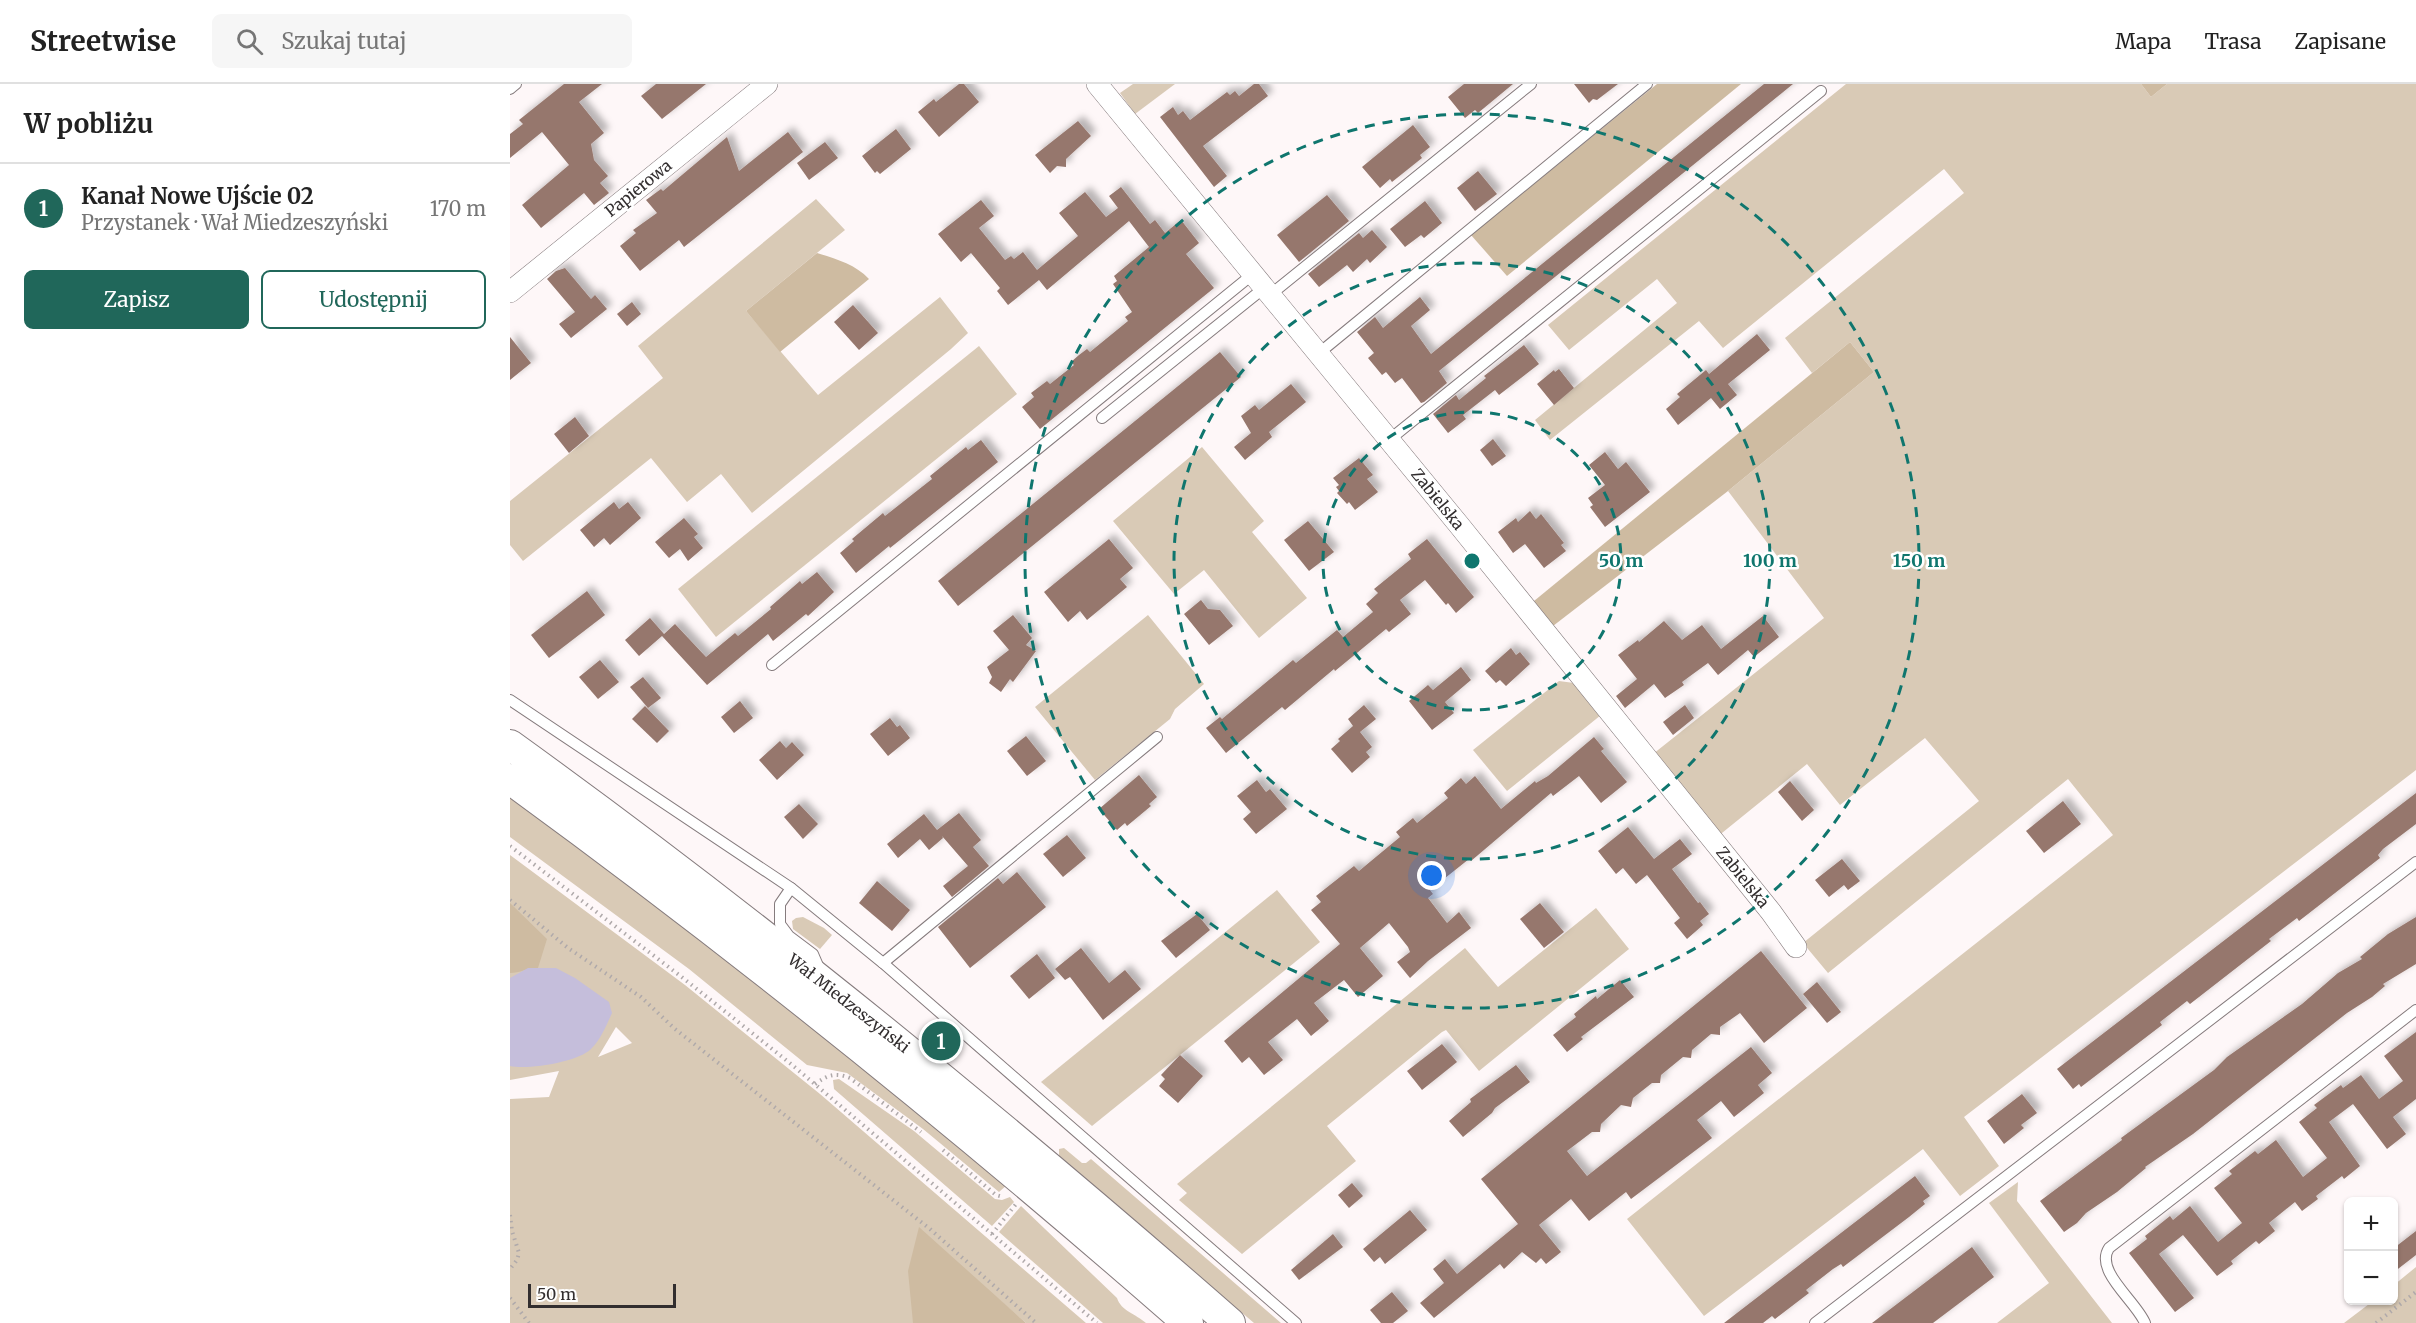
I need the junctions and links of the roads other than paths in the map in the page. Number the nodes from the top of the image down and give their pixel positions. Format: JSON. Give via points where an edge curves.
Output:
{"nodes":[{"id":1,"x":516,"y":84,"type":"edge"},
{"id":2,"x":767,"y":84,"type":"edge"},
{"id":3,"x":1097,"y":84,"type":"edge"},
{"id":4,"x":1531,"y":84,"type":"edge"},
{"id":5,"x":1647,"y":84,"type":"edge"},
{"id":6,"x":510,"y":89,"type":"edge"},
{"id":7,"x":1821,"y":91,"type":"dead end"},
{"id":8,"x":1262,"y":286,"type":"junction"},
{"id":9,"x":510,"y":292,"type":"edge"},
{"id":10,"x":1318,"y":354,"type":"junction"},
{"id":11,"x":1102,"y":418,"type":"dead end"},
{"id":12,"x":1389,"y":440,"type":"junction"},
{"id":13,"x":772,"y":665,"type":"dead end"},
{"id":14,"x":510,"y":700,"type":"edge"},
{"id":15,"x":1157,"y":737,"type":"dead end"},
{"id":16,"x":510,"y":745,"type":"edge"},
{"id":17,"x":510,"y":779,"type":"edge"},
{"id":18,"x":2416,"y":862,"type":"edge"},
{"id":19,"x":791,"y":888,"type":"junction"},
{"id":20,"x":1796,"y":947,"type":"dead end"},
{"id":21,"x":883,"y":963,"type":"junction"},
{"id":22,"x":826,"y":984,"type":"junction"},
{"id":23,"x":2416,"y":1010,"type":"edge"},
{"id":24,"x":1188,"y":1323,"type":"edge"},
{"id":25,"x":1230,"y":1323,"type":"edge"},
{"id":26,"x":1296,"y":1323,"type":"edge"},
{"id":27,"x":1815,"y":1323,"type":"edge"},
{"id":28,"x":2145,"y":1323,"type":"edge"}],
"edges":[{"from":1,"to":6,"type":"lane"},
{"from":2,"to":9,"type":"street","name":"Papierowa"},
{"from":3,"to":8,"type":"street","name":"Zabielska"},
{"from":4,"to":8,"type":"lane"},
{"from":5,"to":10,"type":"lane"},
{"from":7,"to":12,"type":"lane"},
{"from":8,"to":10,"type":"street","name":"Zabielska"},
{"from":8,"to":11,"type":"lane"},
{"from":8,"to":13,"type":"lane"},
{"from":10,"to":12,"type":"street","name":"Zabielska"},
{"from":12,"to":20,"type":"street","name":"Zabielska"},
{"from":14,"to":19,"type":"lane"},
{"from":15,"to":21,"type":"lane"},
{"from":16,"to":22,"type":"main road","name":"Wał Miedzeszyński"},
{"from":17,"to":24,"type":"main road","name":"Wał Miedzeszyński","via":[[858,1045],[1032,1187]]},
{"from":18,"to":27,"type":"lane"},
{"from":19,"to":21,"type":"lane"},
{"from":19,"to":22,"type":"lane","via":[[780,904],[780,924],[813,954]]},
{"from":21,"to":26,"type":"lane"},
{"from":22,"to":25,"type":"main road","name":"Wał Miedzeszyński","via":[[1046,1164]]},
{"from":23,"to":28,"type":"lane","via":[[2109,1248],[2105,1266]]}]}
